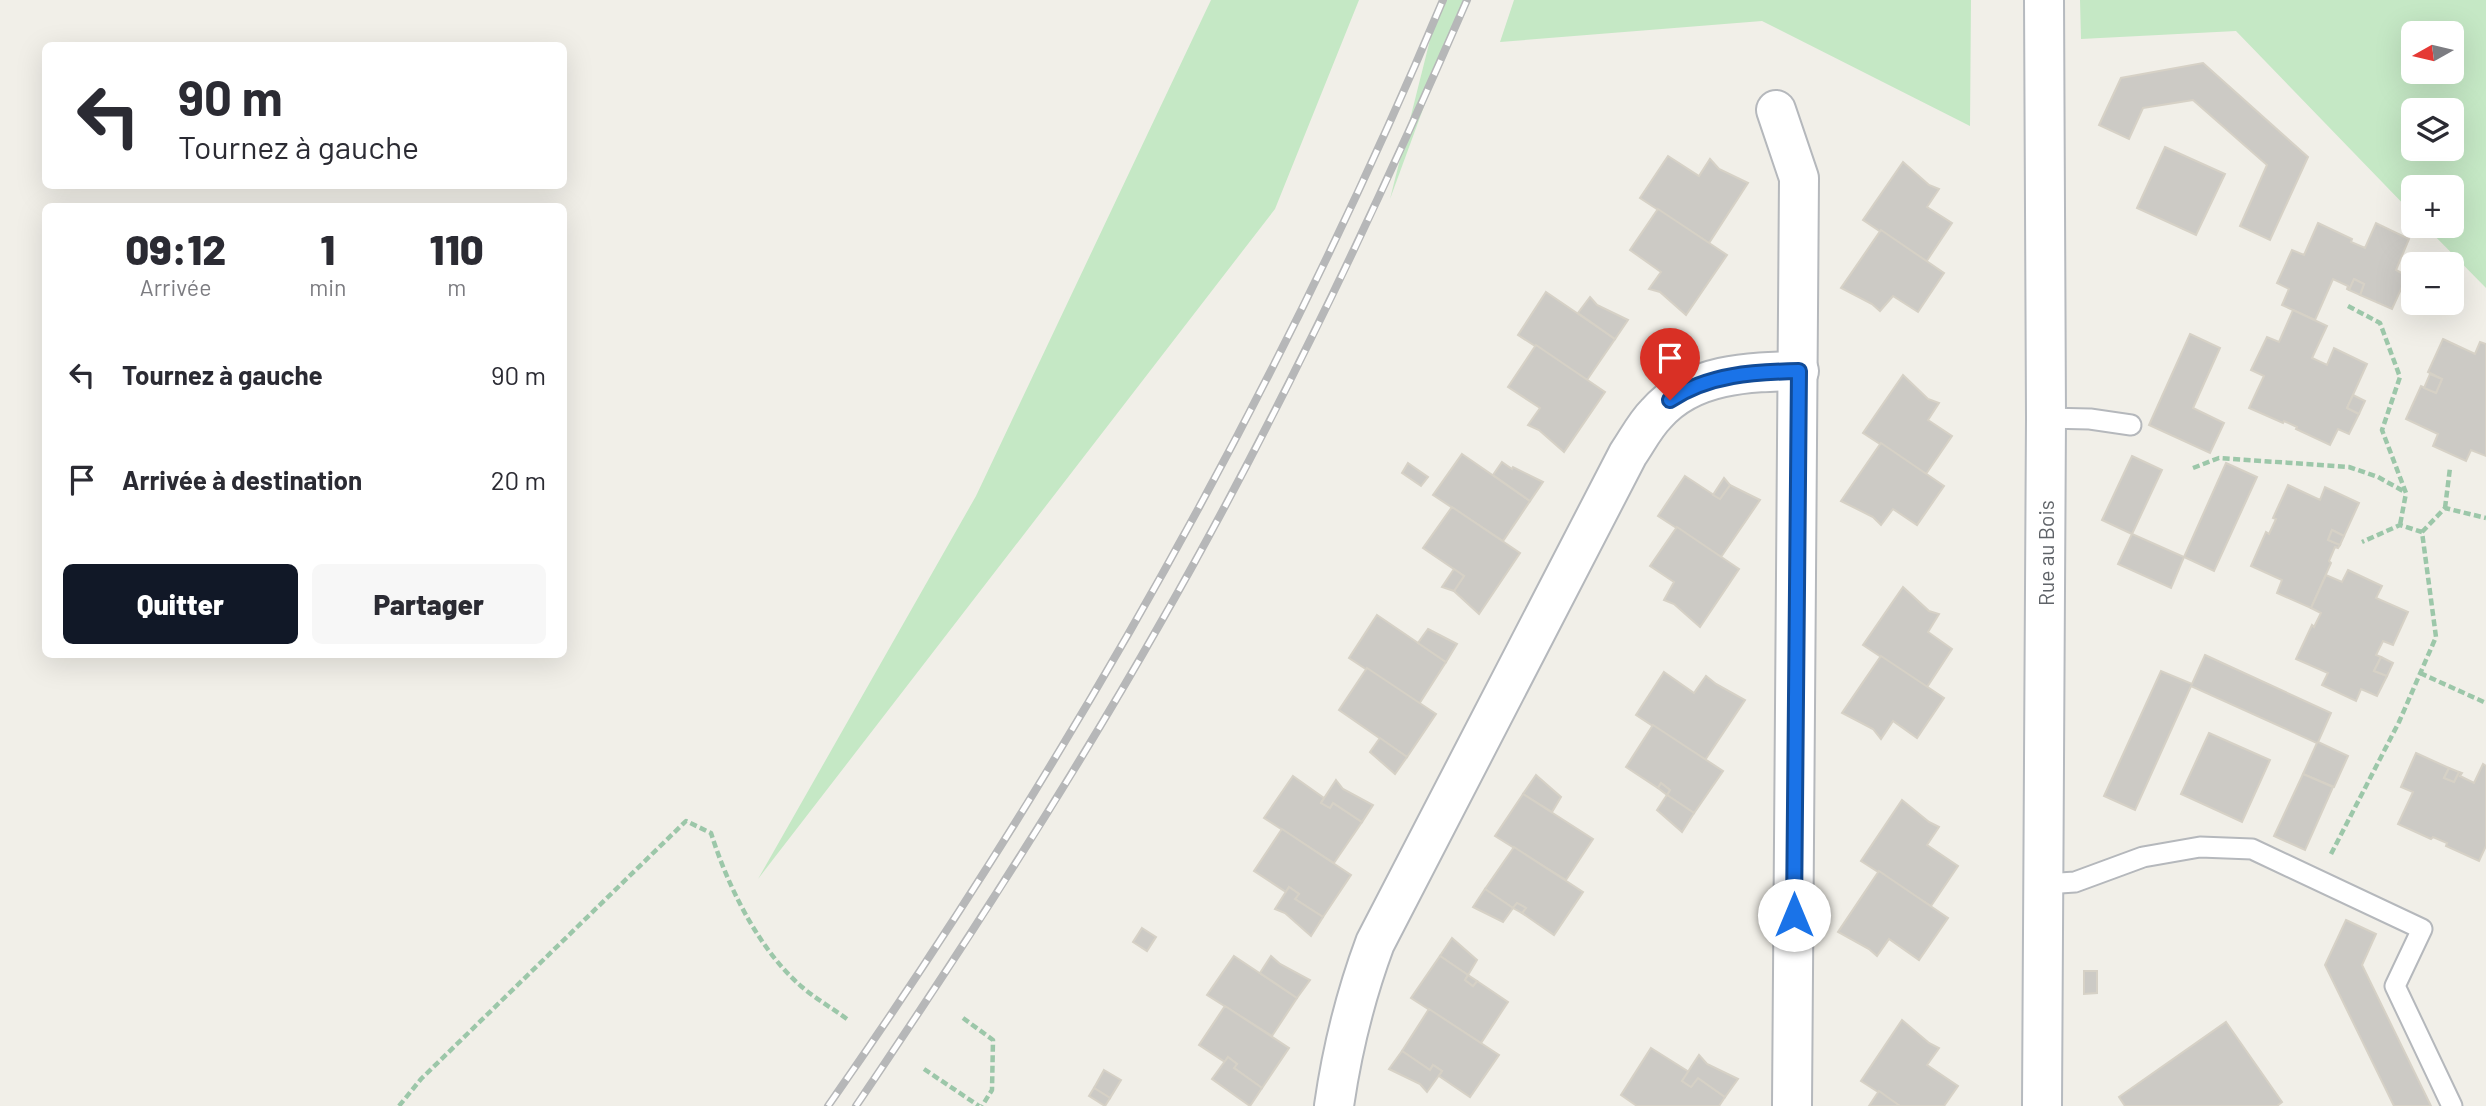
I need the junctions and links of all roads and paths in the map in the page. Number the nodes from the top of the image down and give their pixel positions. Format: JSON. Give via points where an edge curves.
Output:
{"nodes":[{"id":1,"x":2044,"y":0,"type":"edge"},
{"id":2,"x":1776,"y":110,"type":"dead end"},
{"id":3,"x":2348,"y":306,"type":"dead end"},
{"id":4,"x":1799,"y":371,"type":"junction"},
{"id":5,"x":2046,"y":418,"type":"junction"},
{"id":6,"x":2131,"y":425,"type":"dead end"},
{"id":7,"x":2193,"y":468,"type":"dead end"},
{"id":8,"x":2450,"y":468,"type":"dead end"},
{"id":9,"x":2406,"y":493,"type":"junction"},
{"id":10,"x":2445,"y":508,"type":"junction"},
{"id":11,"x":2486,"y":518,"type":"edge"},
{"id":12,"x":2399,"y":525,"type":"junction"},
{"id":13,"x":2422,"y":532,"type":"junction"},
{"id":14,"x":2362,"y":542,"type":"dead end"},
{"id":15,"x":2420,"y":673,"type":"junction"},
{"id":16,"x":2486,"y":703,"type":"edge"},
{"id":17,"x":2318,"y":879,"type":"junction"},
{"id":18,"x":2045,"y":884,"type":"junction"},
{"id":19,"x":962,"y":1017,"type":"dead end"},
{"id":20,"x":847,"y":1018,"type":"dead end"},
{"id":21,"x":923,"y":1069,"type":"dead end"},
{"id":22,"x":399,"y":1106,"type":"edge"},
{"id":23,"x":980,"y":1106,"type":"edge"},
{"id":24,"x":1334,"y":1106,"type":"edge"},
{"id":25,"x":1793,"y":1106,"type":"edge"},
{"id":26,"x":2042,"y":1106,"type":"edge"},
{"id":27,"x":2452,"y":1106,"type":"edge"}],
"edges":[{"from":1,"to":5,"type":"street","name":"Rue au Bois"},
{"from":2,"to":4,"type":"street","via":[[1799,178]]},
{"from":3,"to":9,"type":"path","via":[[2380,323],[2400,377],[2382,430]]},
{"from":4,"to":24,"type":"street","via":[[1748,372],[1683,391],[1655,414],[1628,454],[1375,943],[1340,1059]]},
{"from":4,"to":25,"type":"street"},
{"from":5,"to":6,"type":"lane"},
{"from":5,"to":18,"type":"street","name":"Rue au Bois"},
{"from":7,"to":9,"type":"path","via":[[2219,458],[2349,467]]},
{"from":8,"to":10,"type":"path"},
{"from":9,"to":12,"type":"path"},
{"from":10,"to":11,"type":"path"},
{"from":10,"to":13,"type":"path"},
{"from":12,"to":13,"type":"path"},
{"from":12,"to":14,"type":"path"},
{"from":13,"to":15,"type":"path","via":[[2436,637]]},
{"from":15,"to":16,"type":"path"},
{"from":15,"to":17,"type":"path"},
{"from":17,"to":18,"type":"lane","via":[[2252,849],[2200,847],[2143,857],[2076,882]]},
{"from":17,"to":27,"type":"lane","via":[[2422,929],[2395,986]]},
{"from":18,"to":26,"type":"street","name":"Rue au Bois"},
{"from":19,"to":23,"type":"path","via":[[993,1040],[992,1090]]},
{"from":20,"to":22,"type":"path","via":[[801,987],[761,941],[723,872],[711,833],[686,821],[421,1079]]},
{"from":21,"to":23,"type":"path"}]}
